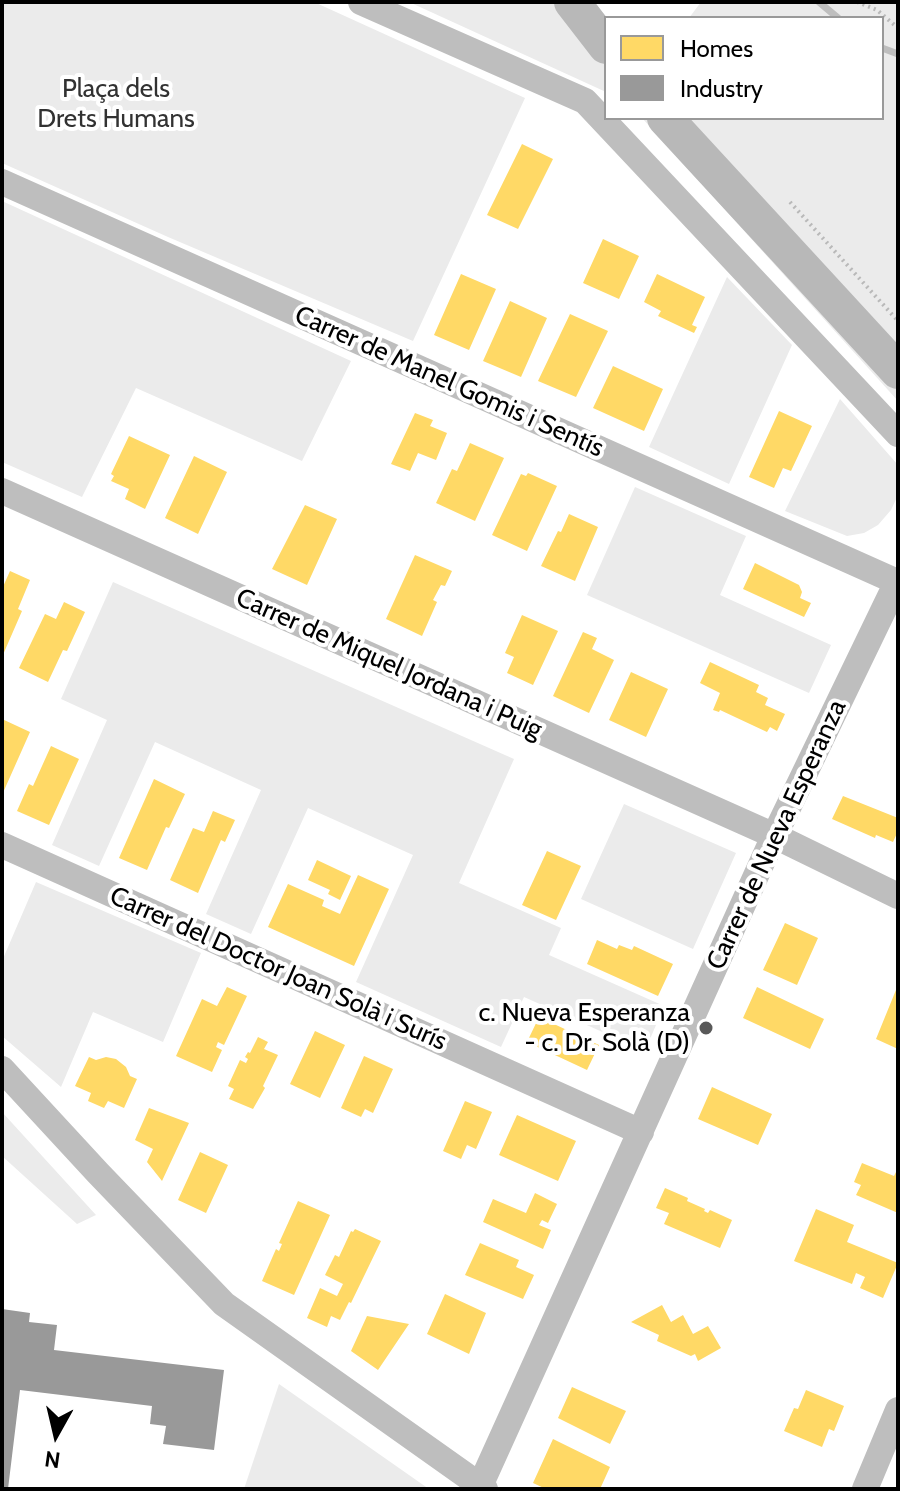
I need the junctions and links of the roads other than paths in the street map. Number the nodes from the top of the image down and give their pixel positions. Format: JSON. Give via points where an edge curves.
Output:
{"nodes":[{"id":1,"x":361,"y":2,"type":"edge"},
{"id":2,"x":572,"y":2,"type":"edge"},
{"id":3,"x":604,"y":43,"type":"edge"},
{"id":4,"x":667,"y":120,"type":"edge"},
{"id":5,"x":2,"y":182,"type":"edge"},
{"id":6,"x":898,"y":371,"type":"edge"},
{"id":7,"x":898,"y":434,"type":"edge"},
{"id":8,"x":2,"y":491,"type":"edge"},
{"id":9,"x":897,"y":581,"type":"edge"},
{"id":10,"x":775,"y":836,"type":"junction"},
{"id":11,"x":2,"y":845,"type":"edge"},
{"id":12,"x":898,"y":896,"type":"edge"},
{"id":13,"x":2,"y":1069,"type":"edge"},
{"id":14,"x":641,"y":1132,"type":"junction"},
{"id":15,"x":898,"y":1410,"type":"edge"},
{"id":16,"x":483,"y":1487,"type":"edge"},
{"id":17,"x":870,"y":1487,"type":"edge"}],
"edges":[{"from":1,"to":7,"type":"street","via":[[585,101]]},
{"from":2,"to":3,"type":"street"},
{"from":4,"to":6,"type":"street"},
{"from":5,"to":9,"type":"street","name":"Carrer de Manel Gomis i Sentís"},
{"from":8,"to":10,"type":"street","name":"Carrer de Miquel Jordana i Puig"},
{"from":9,"to":10,"type":"street","name":"Carrer de Nueva Esperanza"},
{"from":10,"to":12,"type":"street","name":"Carrer de Miquel Jordana i Puig"},
{"from":10,"to":14,"type":"street","name":"Carrer de Nueva Esperanza"},
{"from":11,"to":14,"type":"street","name":"Carrer del Doctor Joan Solà i Surís"},
{"from":13,"to":16,"type":"street","via":[[224,1304]]},
{"from":14,"to":16,"type":"street","name":"Carrer de Nueva Esperanza"},
{"from":15,"to":17,"type":"street"}]}
